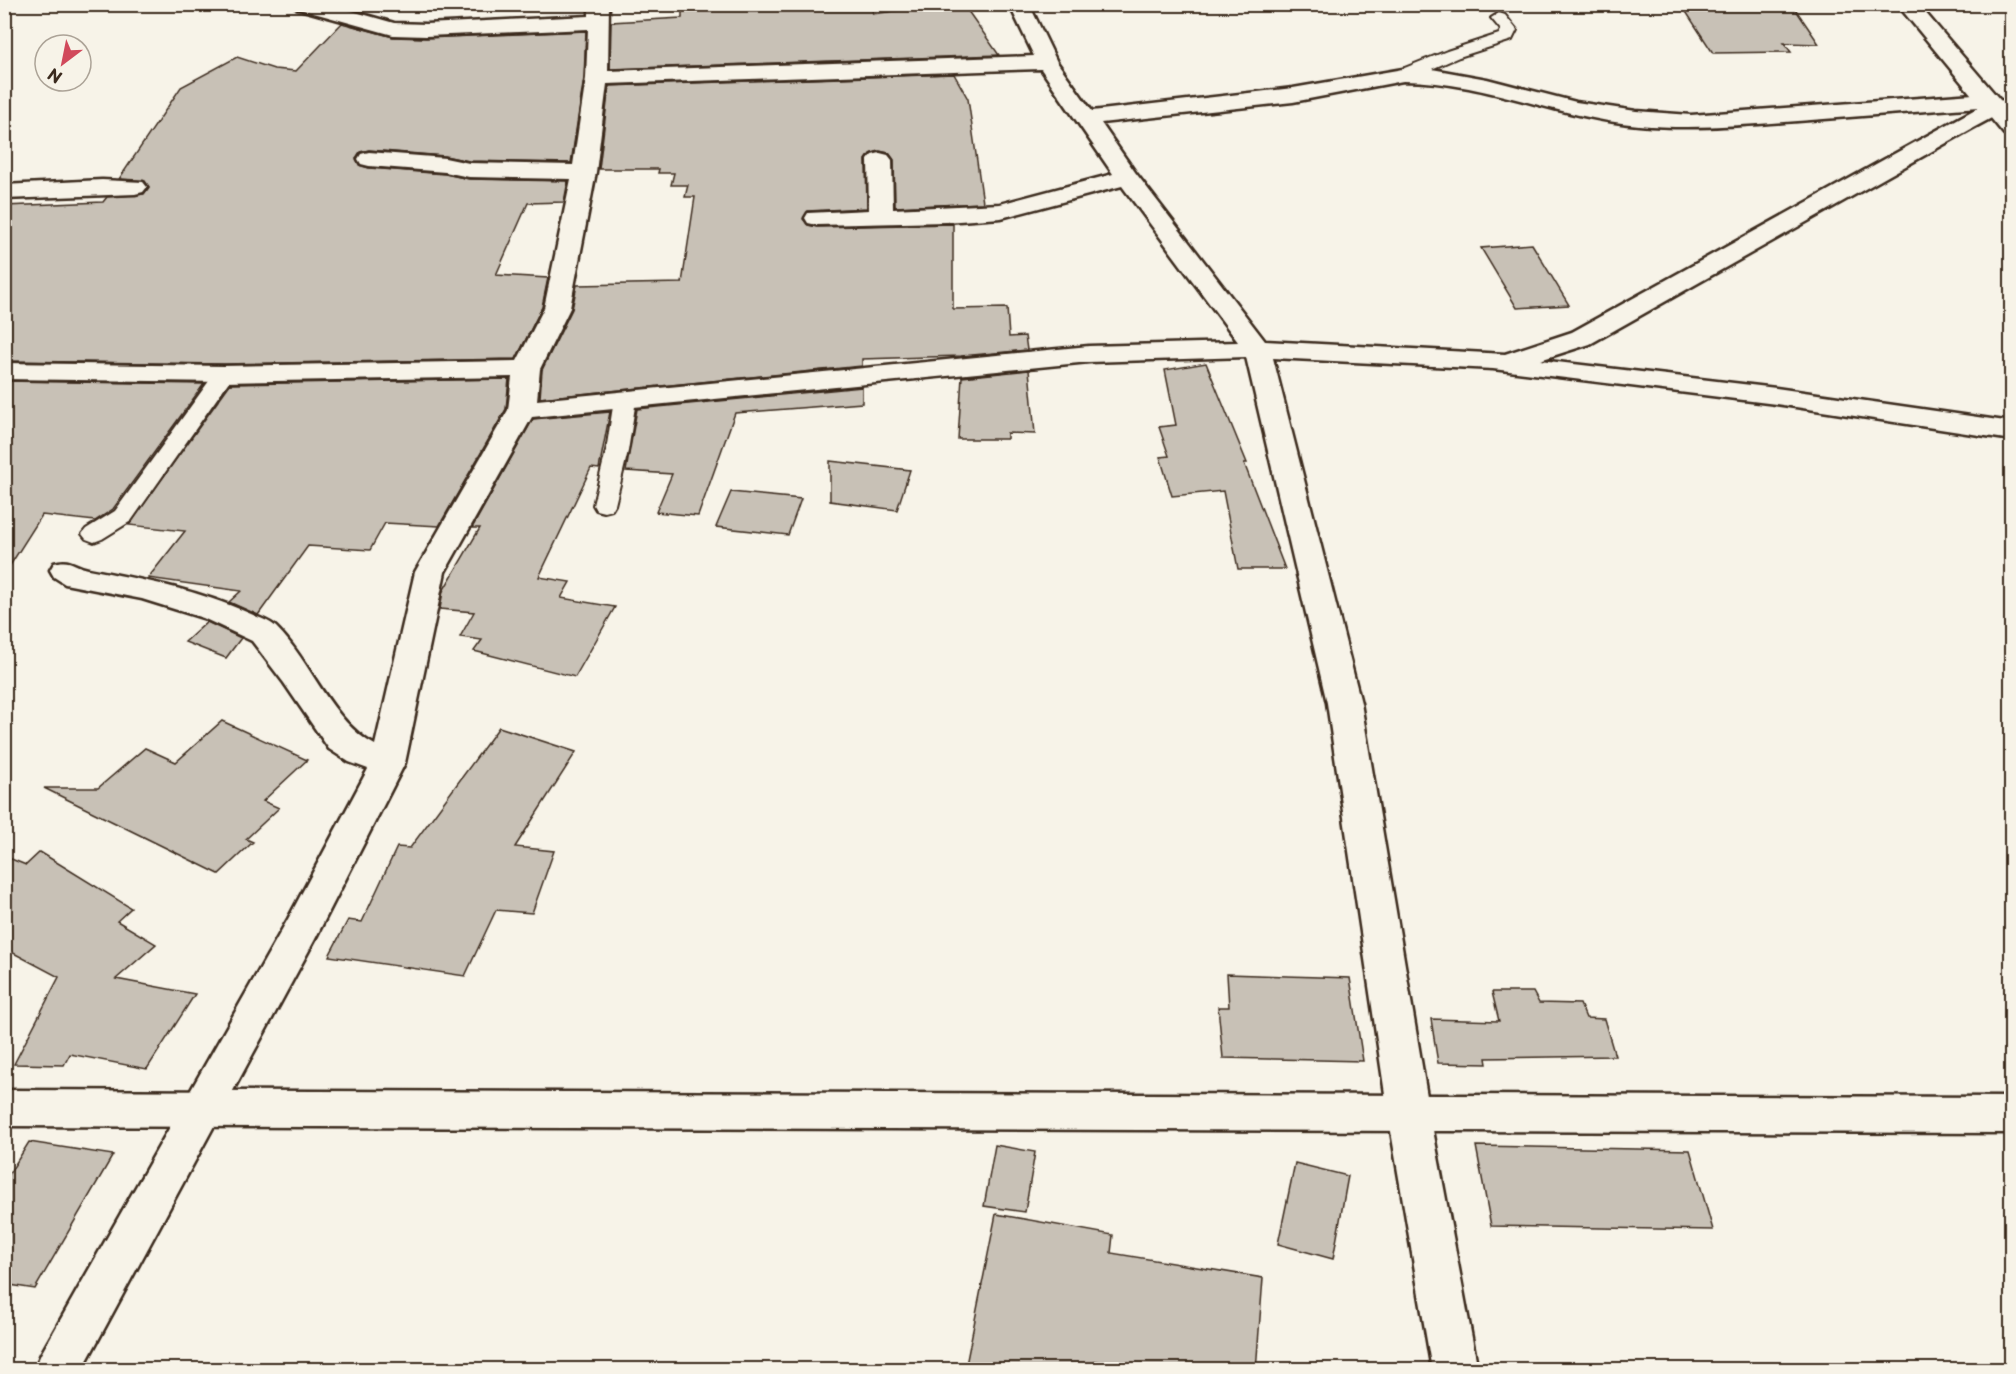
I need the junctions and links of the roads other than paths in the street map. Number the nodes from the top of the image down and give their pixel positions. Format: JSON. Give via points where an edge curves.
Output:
{"nodes":[{"id":1,"x":303,"y":4,"type":"edge"},
{"id":2,"x":1019,"y":4,"type":"edge"},
{"id":3,"x":1907,"y":4,"type":"edge"},
{"id":4,"x":599,"y":13,"type":"edge"},
{"id":5,"x":1499,"y":18,"type":"dead end"},
{"id":6,"x":1047,"y":62,"type":"junction"},
{"id":7,"x":1402,"y":75,"type":"junction"},
{"id":8,"x":597,"y":78,"type":"junction"},
{"id":9,"x":1998,"y":105,"type":"edge"},
{"id":10,"x":1086,"y":118,"type":"junction"},
{"id":11,"x":2012,"y":129,"type":"edge"},
{"id":12,"x":369,"y":159,"type":"dead end"},
{"id":13,"x":880,"y":160,"type":"dead end"},
{"id":14,"x":584,"y":172,"type":"junction"},
{"id":15,"x":1127,"y":177,"type":"junction"},
{"id":16,"x":135,"y":187,"type":"dead end"},
{"id":17,"x":4,"y":192,"type":"edge"},
{"id":18,"x":881,"y":216,"type":"junction"},
{"id":19,"x":818,"y":218,"type":"dead end"},
{"id":20,"x":1257,"y":349,"type":"junction"},
{"id":21,"x":1502,"y":363,"type":"junction"},
{"id":22,"x":527,"y":369,"type":"junction"},
{"id":23,"x":4,"y":372,"type":"edge"},
{"id":24,"x":224,"y":374,"type":"junction"},
{"id":25,"x":625,"y":400,"type":"junction"},
{"id":26,"x":522,"y":410,"type":"junction"},
{"id":27,"x":2012,"y":431,"type":"edge"},
{"id":28,"x":604,"y":505,"type":"dead end"},
{"id":29,"x":93,"y":534,"type":"dead end"},
{"id":30,"x":65,"y":570,"type":"dead end"},
{"id":31,"x":388,"y":763,"type":"junction"},
{"id":32,"x":202,"y":1107,"type":"junction"},
{"id":33,"x":4,"y":1108,"type":"edge"},
{"id":34,"x":1409,"y":1114,"type":"junction"},
{"id":35,"x":2012,"y":1115,"type":"edge"},
{"id":36,"x":57,"y":1370,"type":"edge"},
{"id":37,"x":1455,"y":1370,"type":"edge"}],
"edges":[{"from":1,"to":4,"type":"street","via":[[393,29],[426,30]]},
{"from":2,"to":6,"type":"street"},
{"from":3,"to":9,"type":"street"},
{"from":4,"to":8,"type":"street"},
{"from":5,"to":7,"type":"lane","via":[[1509,30],[1506,37]]},
{"from":6,"to":8,"type":"street"},
{"from":6,"to":10,"type":"street"},
{"from":7,"to":9,"type":"street","via":[[1432,75],[1486,85],[1585,110],[1691,122]]},
{"from":7,"to":10,"type":"street","via":[[1282,97]]},
{"from":8,"to":14,"type":"street"},
{"from":9,"to":11,"type":"street"},
{"from":9,"to":21,"type":"street","via":[[1581,338]]},
{"from":10,"to":15,"type":"street"},
{"from":12,"to":14,"type":"street","via":[[469,170]]},
{"from":13,"to":18,"type":"street"},
{"from":14,"to":22,"type":"street","via":[[557,308]]},
{"from":15,"to":18,"type":"street","via":[[1001,210]]},
{"from":15,"to":20,"type":"street"},
{"from":16,"to":17,"type":"street"},
{"from":18,"to":19,"type":"street"},
{"from":20,"to":21,"type":"street"},
{"from":20,"to":25,"type":"street","via":[[1089,354]]},
{"from":20,"to":34,"type":"street","via":[[1344,703]]},
{"from":21,"to":27,"type":"street","via":[[1776,396]]},
{"from":22,"to":24,"type":"street"},
{"from":22,"to":26,"type":"street"},
{"from":23,"to":24,"type":"street"},
{"from":24,"to":29,"type":"lane","via":[[123,516]]},
{"from":25,"to":26,"type":"street"},
{"from":25,"to":28,"type":"lane"},
{"from":26,"to":31,"type":"street","via":[[430,572]]},
{"from":30,"to":31,"type":"street","via":[[76,577],[144,589],[214,610],[263,633],[341,740]]},
{"from":31,"to":32,"type":"street"},
{"from":32,"to":33,"type":"street"},
{"from":32,"to":34,"type":"street"},
{"from":32,"to":36,"type":"street"},
{"from":34,"to":35,"type":"street"},
{"from":34,"to":37,"type":"street"}]}
